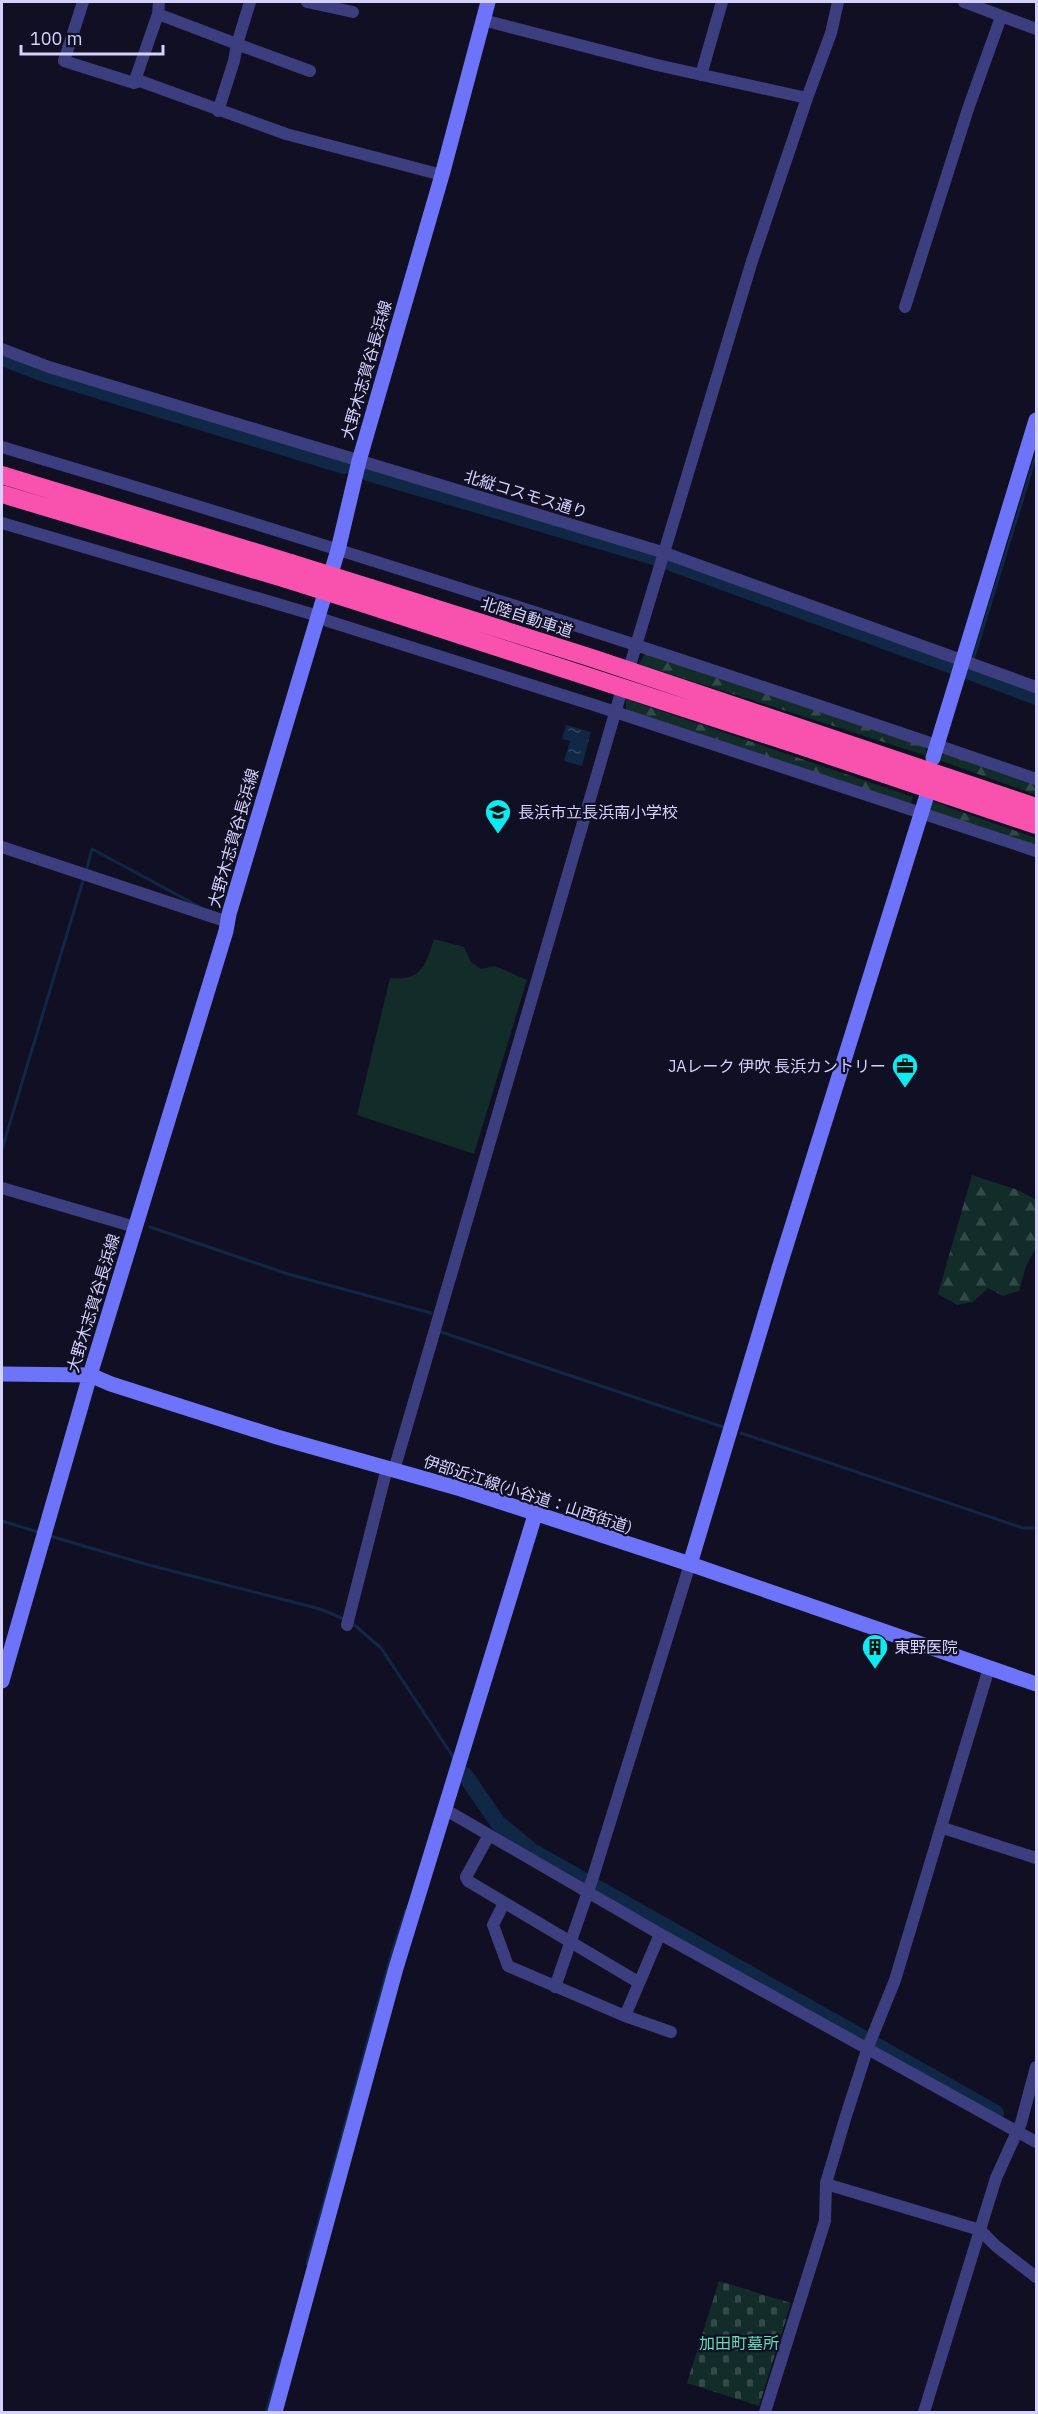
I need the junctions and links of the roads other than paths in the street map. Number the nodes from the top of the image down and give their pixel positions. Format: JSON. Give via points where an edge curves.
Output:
{"nodes":[{"id":1,"x":83,"y":2,"type":"edge"},
{"id":2,"x":250,"y":2,"type":"edge"},
{"id":3,"x":306,"y":2,"type":"edge"},
{"id":4,"x":488,"y":2,"type":"edge"},
{"id":5,"x":722,"y":2,"type":"edge"},
{"id":6,"x":838,"y":2,"type":"edge"},
{"id":7,"x":964,"y":2,"type":"edge"},
{"id":8,"x":159,"y":8,"type":"edge"},
{"id":9,"x":353,"y":12,"type":"dead end"},
{"id":10,"x":1001,"y":17,"type":"junction"},
{"id":11,"x":483,"y":20,"type":"junction"},
{"id":12,"x":1036,"y":29,"type":"edge"},
{"id":13,"x":237,"y":44,"type":"junction"},
{"id":14,"x":310,"y":71,"type":"dead end"},
{"id":15,"x":701,"y":75,"type":"junction"},
{"id":16,"x":134,"y":83,"type":"junction"},
{"id":17,"x":807,"y":98,"type":"junction"},
{"id":18,"x":218,"y":111,"type":"junction"},
{"id":19,"x":442,"y":175,"type":"junction"},
{"id":20,"x":905,"y":307,"type":"dead end"},
{"id":21,"x":2,"y":349,"type":"edge"},
{"id":22,"x":1036,"y":420,"type":"edge"},
{"id":23,"x":2,"y":447,"type":"edge"},
{"id":24,"x":359,"y":461,"type":"junction"},
{"id":25,"x":2,"y":475,"type":"edge"},
{"id":26,"x":2,"y":494,"type":"edge"},
{"id":27,"x":2,"y":523,"type":"edge"},
{"id":28,"x":338,"y":550,"type":"junction"},
{"id":29,"x":661,"y":557,"type":"junction"},
{"id":30,"x":288,"y":571,"type":"junction"},
{"id":31,"x":368,"y":596,"type":"junction"},
{"id":32,"x":318,"y":616,"type":"junction"},
{"id":33,"x":636,"y":645,"type":"junction"},
{"id":34,"x":631,"y":662,"type":"dead end"},
{"id":35,"x":969,"y":662,"type":"junction"},
{"id":36,"x":1036,"y":687,"type":"edge"},
{"id":37,"x":620,"y":696,"type":"dead end"},
{"id":38,"x":615,"y":713,"type":"junction"},
{"id":39,"x":935,"y":752,"type":"junction"},
{"id":40,"x":1036,"y":779,"type":"edge"},
{"id":41,"x":927,"y":795,"type":"dead end"},
{"id":42,"x":1036,"y":807,"type":"edge"},
{"id":43,"x":923,"y":812,"type":"junction"},
{"id":44,"x":1036,"y":825,"type":"edge"},
{"id":45,"x":2,"y":847,"type":"edge"},
{"id":46,"x":1036,"y":851,"type":"edge"},
{"id":47,"x":228,"y":922,"type":"junction"},
{"id":48,"x":2,"y":1188,"type":"edge"},
{"id":49,"x":135,"y":1227,"type":"junction"},
{"id":50,"x":2,"y":1374,"type":"edge"},
{"id":51,"x":90,"y":1375,"type":"junction"},
{"id":52,"x":391,"y":1469,"type":"junction"},
{"id":53,"x":535,"y":1515,"type":"junction"},
{"id":54,"x":690,"y":1564,"type":"junction"},
{"id":55,"x":348,"y":1620,"type":"dead end"},
{"id":56,"x":989,"y":1668,"type":"junction"},
{"id":57,"x":2,"y":1681,"type":"edge"},
{"id":58,"x":1036,"y":1684,"type":"edge"},
{"id":59,"x":446,"y":1810,"type":"junction"},
{"id":60,"x":943,"y":1828,"type":"junction"},
{"id":61,"x":489,"y":1835,"type":"junction"},
{"id":62,"x":1036,"y":1858,"type":"edge"},
{"id":63,"x":590,"y":1886,"type":"junction"},
{"id":64,"x":504,"y":1903,"type":"junction"},
{"id":65,"x":660,"y":1934,"type":"junction"},
{"id":66,"x":571,"y":1941,"type":"junction"},
{"id":67,"x":638,"y":1982,"type":"junction"},
{"id":68,"x":555,"y":1987,"type":"junction"},
{"id":69,"x":625,"y":2016,"type":"junction"},
{"id":70,"x":671,"y":2032,"type":"dead end"},
{"id":71,"x":869,"y":2043,"type":"junction"},
{"id":72,"x":1036,"y":2067,"type":"edge"},
{"id":73,"x":1019,"y":2128,"type":"junction"},
{"id":74,"x":1036,"y":2142,"type":"edge"},
{"id":75,"x":826,"y":2184,"type":"junction"},
{"id":76,"x":980,"y":2230,"type":"junction"},
{"id":77,"x":1036,"y":2277,"type":"edge"},
{"id":78,"x":275,"y":2412,"type":"edge"},
{"id":79,"x":765,"y":2412,"type":"edge"},
{"id":80,"x":924,"y":2412,"type":"edge"}],
"edges":[{"from":1,"to":16,"type":"street","via":[[64,61]]},
{"from":2,"to":13,"type":"street"},
{"from":3,"to":9,"type":"street"},
{"from":4,"to":11,"type":"main road","name":"大野木志賀谷長浜線"},
{"from":5,"to":15,"type":"street"},
{"from":6,"to":17,"type":"street"},
{"from":7,"to":10,"type":"street"},
{"from":8,"to":13,"type":"street"},
{"from":8,"to":16,"type":"street"},
{"from":10,"to":12,"type":"street"},
{"from":10,"to":20,"type":"street"},
{"from":11,"to":15,"type":"street"},
{"from":11,"to":19,"type":"main road","name":"大野木志賀谷長浜線"},
{"from":13,"to":14,"type":"street"},
{"from":13,"to":18,"type":"street"},
{"from":15,"to":17,"type":"street"},
{"from":16,"to":18,"type":"street","via":[[140,81]]},
{"from":17,"to":29,"type":"street","via":[[752,261]]},
{"from":18,"to":19,"type":"street","via":[[286,134]]},
{"from":19,"to":24,"type":"main road","name":"大野木志賀谷長浜線"},
{"from":21,"to":24,"type":"street","name":"北縦コスモス通り","via":[[49,367]]},
{"from":22,"to":35,"type":"main road"},
{"from":23,"to":28,"type":"street"},
{"from":24,"to":28,"type":"main road","name":"大野木志賀谷長浜線"},
{"from":24,"to":29,"type":"street","name":"北縦コスモス通り"},
{"from":25,"to":30,"type":"highway","name":"北陸自動車道"},
{"from":26,"to":30,"type":"highway","name":"北陸自動車道"},
{"from":27,"to":32,"type":"street"},
{"from":28,"to":32,"type":"main road","name":"大野木志賀谷長浜線"},
{"from":28,"to":33,"type":"street"},
{"from":29,"to":33,"type":"street"},
{"from":29,"to":35,"type":"street","name":"北縦コスモス通り"},
{"from":30,"to":31,"type":"highway","name":"北陸自動車道","bridge":true},
{"from":31,"to":42,"type":"highway","name":"北陸自動車道","via":[[592,658]]},
{"from":31,"to":44,"type":"highway","name":"北陸自動車道"},
{"from":32,"to":38,"type":"street"},
{"from":32,"to":47,"type":"main road","name":"大野木志賀谷長浜線"},
{"from":33,"to":34,"type":"street"},
{"from":33,"to":39,"type":"street"},
{"from":35,"to":36,"type":"street","name":"北縦コスモス通り"},
{"from":35,"to":39,"type":"main road"},
{"from":37,"to":38,"type":"street"},
{"from":38,"to":43,"type":"street"},
{"from":38,"to":52,"type":"street"},
{"from":39,"to":40,"type":"street"},
{"from":41,"to":43,"type":"main road"},
{"from":43,"to":46,"type":"street"},
{"from":43,"to":54,"type":"main road"},
{"from":45,"to":47,"type":"street"},
{"from":47,"to":49,"type":"main road","name":"大野木志賀谷長浜線"},
{"from":48,"to":49,"type":"street"},
{"from":49,"to":51,"type":"main road","name":"大野木志賀谷長浜線"},
{"from":50,"to":51,"type":"main road","name":"伊部近江線(小谷道：山西街道)"},
{"from":51,"to":52,"type":"main road","name":"伊部近江線(小谷道：山西街道)","via":[[164,1402]]},
{"from":51,"to":57,"type":"main road","name":"大野木志賀谷長浜線"},
{"from":52,"to":53,"type":"main road","name":"伊部近江線(小谷道：山西街道)"},
{"from":52,"to":55,"type":"street"},
{"from":53,"to":54,"type":"main road","name":"伊部近江線(小谷道：山西街道)"},
{"from":53,"to":59,"type":"main road"},
{"from":54,"to":56,"type":"main road","name":"伊部近江線(小谷道：山西街道)"},
{"from":54,"to":63,"type":"street"},
{"from":56,"to":58,"type":"main road","name":"伊部近江線(小谷道：山西街道)"},
{"from":56,"to":60,"type":"street"},
{"from":59,"to":61,"type":"street"},
{"from":59,"to":78,"type":"main road","via":[[396,1968]]},
{"from":60,"to":62,"type":"street"},
{"from":60,"to":71,"type":"street","via":[[896,1980]]},
{"from":61,"to":63,"type":"street"},
{"from":61,"to":64,"type":"street","via":[[466,1877]]},
{"from":63,"to":65,"type":"street"},
{"from":63,"to":66,"type":"street"},
{"from":64,"to":66,"type":"street"},
{"from":64,"to":68,"type":"street","via":[[493,1924],[508,1966]]},
{"from":65,"to":67,"type":"street"},
{"from":65,"to":71,"type":"street"},
{"from":66,"to":67,"type":"street"},
{"from":66,"to":68,"type":"street"},
{"from":67,"to":69,"type":"street"},
{"from":68,"to":69,"type":"street"},
{"from":69,"to":70,"type":"street"},
{"from":71,"to":73,"type":"street"},
{"from":71,"to":75,"type":"street"},
{"from":72,"to":73,"type":"street"},
{"from":73,"to":74,"type":"street"},
{"from":73,"to":76,"type":"street","via":[[996,2178]]},
{"from":75,"to":76,"type":"street"},
{"from":75,"to":79,"type":"street","via":[[825,2221]]},
{"from":76,"to":77,"type":"street"},
{"from":76,"to":80,"type":"street"}]}
